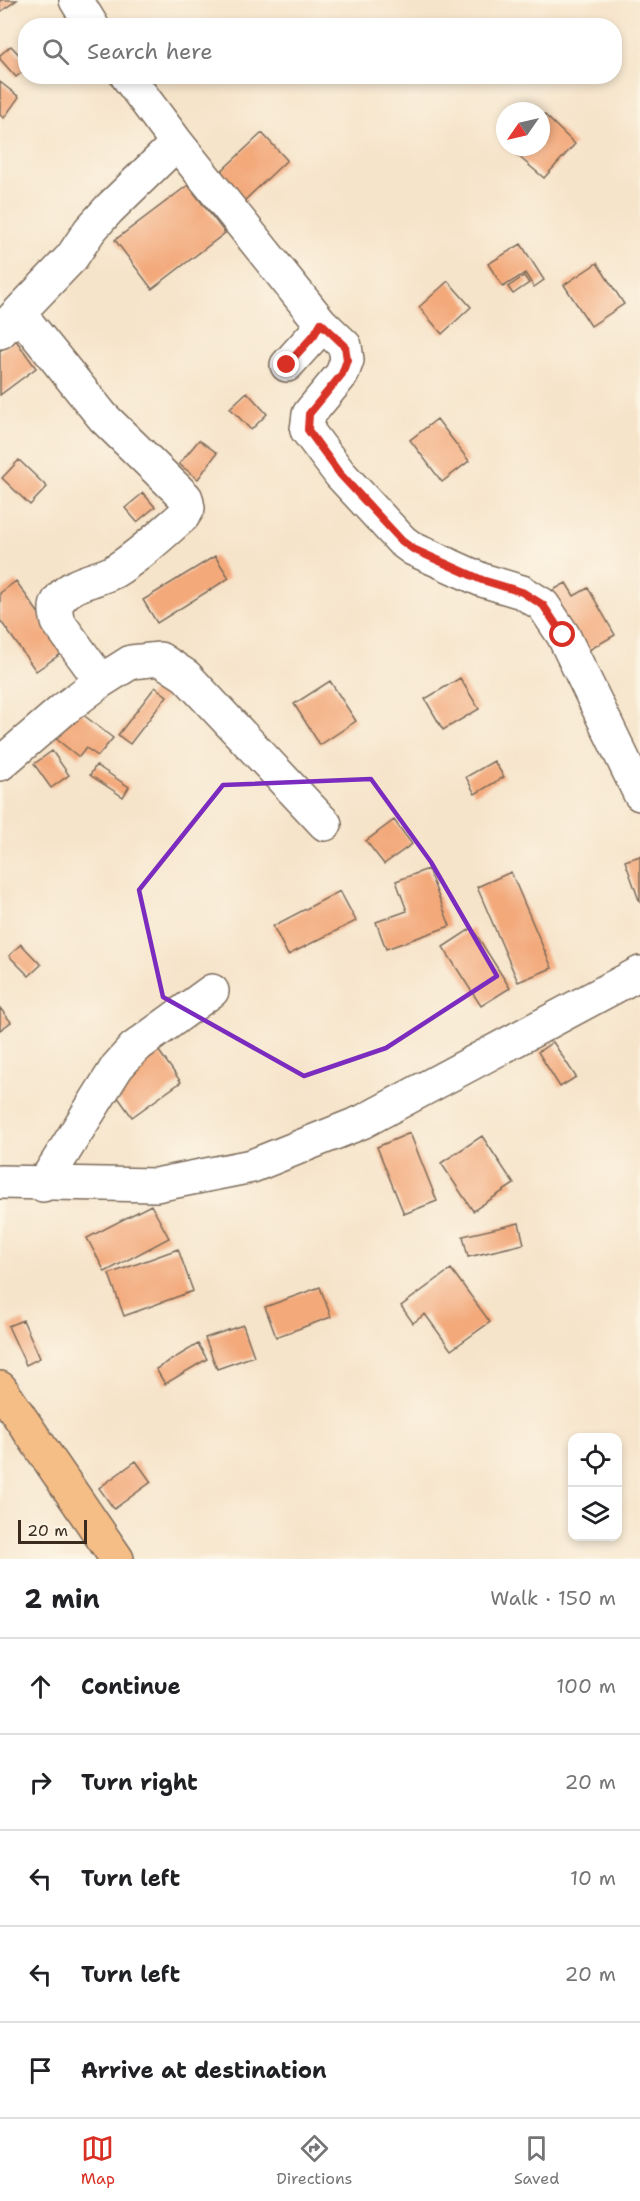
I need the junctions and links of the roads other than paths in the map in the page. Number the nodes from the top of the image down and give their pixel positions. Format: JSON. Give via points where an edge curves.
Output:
{"nodes":[{"id":1,"x":76,"y":0,"type":"edge"},
{"id":2,"x":87,"y":18,"type":"edge"},
{"id":3,"x":133,"y":84,"type":"edge"},
{"id":4,"x":177,"y":143,"type":"junction"},
{"id":5,"x":9,"y":322,"type":"edge"},
{"id":6,"x":321,"y":323,"type":"junction"},
{"id":7,"x":287,"y":365,"type":"dead end"},
{"id":8,"x":101,"y":681,"type":"junction"},
{"id":9,"x":0,"y":764,"type":"edge"},
{"id":10,"x":640,"y":794,"type":"edge"},
{"id":11,"x":325,"y":824,"type":"dead end"},
{"id":12,"x":640,"y":973,"type":"edge"},
{"id":13,"x":212,"y":991,"type":"dead end"},
{"id":14,"x":0,"y":1182,"type":"edge"},
{"id":15,"x":43,"y":1185,"type":"junction"},
{"id":16,"x":0,"y":1388,"type":"edge"},
{"id":17,"x":117,"y":1559,"type":"edge"}],
"edges":[{"from":1,"to":2,"type":"street"},
{"from":3,"to":4,"type":"street"},
{"from":4,"to":5,"type":"street","via":[[103,216],[72,257]]},
{"from":4,"to":6,"type":"street"},
{"from":5,"to":8,"type":"street","via":[[186,498],[188,508],[183,516],[122,566],[84,582],[59,600],[55,610],[58,622]]},
{"from":6,"to":7,"type":"street"},
{"from":6,"to":10,"type":"street","via":[[345,346],[347,360],[342,374],[309,414],[308,430],[340,474],[402,541],[482,580],[522,592],[543,605],[563,635]]},
{"from":8,"to":9,"type":"street"},
{"from":8,"to":11,"type":"street","via":[[131,662],[160,659],[186,676]]},
{"from":12,"to":15,"type":"street","via":[[362,1122],[252,1166],[156,1185]]},
{"from":13,"to":15,"type":"street","via":[[134,1048],[117,1067]]},
{"from":14,"to":15,"type":"street"},
{"from":16,"to":17,"type":"main road"}]}
